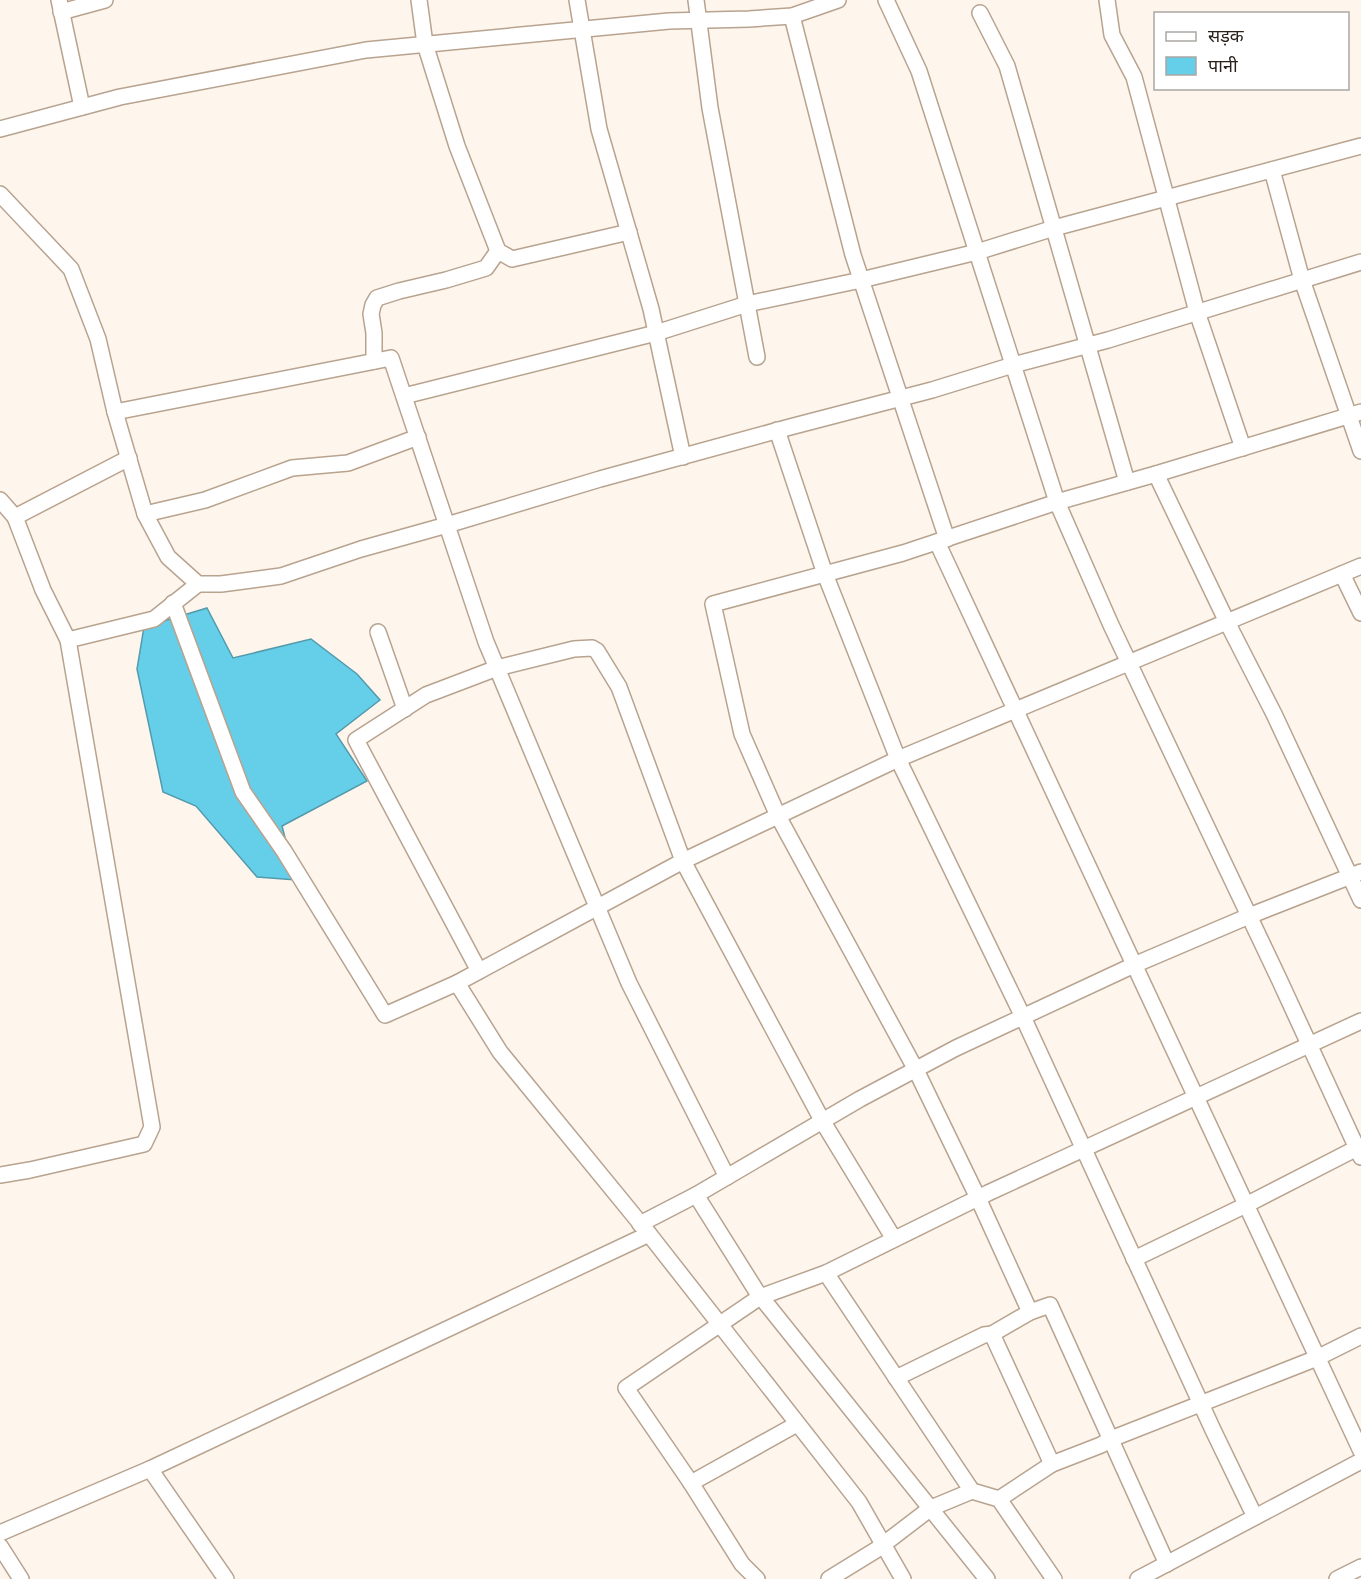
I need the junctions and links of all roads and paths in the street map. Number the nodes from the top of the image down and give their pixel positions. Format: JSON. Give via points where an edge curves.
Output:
{"nodes":[{"id":1,"x":105,"y":0,"type":"edge"},
{"id":2,"x":420,"y":0,"type":"edge"},
{"id":3,"x":577,"y":0,"type":"edge"},
{"id":4,"x":696,"y":0,"type":"edge"},
{"id":5,"x":838,"y":0,"type":"edge"},
{"id":6,"x":886,"y":0,"type":"edge"},
{"id":7,"x":1107,"y":0,"type":"edge"},
{"id":8,"x":60,"y":6,"type":"edge"},
{"id":9,"x":980,"y":13,"type":"dead end"},
{"id":10,"x":792,"y":16,"type":"junction"},
{"id":11,"x":698,"y":21,"type":"junction"},
{"id":12,"x":582,"y":30,"type":"junction"},
{"id":13,"x":425,"y":44,"type":"junction"},
{"id":14,"x":82,"y":107,"type":"junction"},
{"id":15,"x":0,"y":129,"type":"edge"},
{"id":16,"x":1361,"y":146,"type":"edge"},
{"id":17,"x":1272,"y":170,"type":"junction"},
{"id":18,"x":0,"y":194,"type":"edge"},
{"id":19,"x":1167,"y":198,"type":"junction"},
{"id":20,"x":1054,"y":228,"type":"junction"},
{"id":21,"x":629,"y":232,"type":"junction"},
{"id":22,"x":498,"y":251,"type":"junction"},
{"id":23,"x":977,"y":252,"type":"junction"},
{"id":24,"x":1361,"y":262,"type":"edge"},
{"id":25,"x":861,"y":280,"type":"junction"},
{"id":26,"x":1302,"y":280,"type":"junction"},
{"id":27,"x":747,"y":303,"type":"junction"},
{"id":28,"x":1197,"y":312,"type":"junction"},
{"id":29,"x":656,"y":333,"type":"junction"},
{"id":30,"x":1088,"y":345,"type":"junction"},
{"id":31,"x":757,"y":357,"type":"dead end"},
{"id":32,"x":374,"y":361,"type":"junction"},
{"id":33,"x":1013,"y":365,"type":"junction"},
{"id":34,"x":404,"y":396,"type":"junction"},
{"id":35,"x":901,"y":399,"type":"junction"},
{"id":36,"x":115,"y":412,"type":"junction"},
{"id":37,"x":1355,"y":414,"type":"edge"},
{"id":38,"x":777,"y":430,"type":"junction"},
{"id":39,"x":417,"y":437,"type":"junction"},
{"id":40,"x":1243,"y":448,"type":"junction"},
{"id":41,"x":1361,"y":451,"type":"edge"},
{"id":42,"x":683,"y":457,"type":"junction"},
{"id":43,"x":129,"y":458,"type":"junction"},
{"id":44,"x":1156,"y":474,"type":"junction"},
{"id":45,"x":1127,"y":482,"type":"junction"},
{"id":46,"x":0,"y":500,"type":"edge"},
{"id":47,"x":1057,"y":502,"type":"junction"},
{"id":48,"x":145,"y":514,"type":"junction"},
{"id":49,"x":15,"y":517,"type":"junction"},
{"id":50,"x":447,"y":525,"type":"junction"},
{"id":51,"x":942,"y":540,"type":"junction"},
{"id":52,"x":1361,"y":566,"type":"edge"},
{"id":53,"x":825,"y":574,"type":"junction"},
{"id":54,"x":1342,"y":574,"type":"junction"},
{"id":55,"x":198,"y":584,"type":"junction"},
{"id":56,"x":174,"y":603,"type":"junction"},
{"id":57,"x":1361,"y":613,"type":"edge"},
{"id":58,"x":1227,"y":622,"type":"junction"},
{"id":59,"x":378,"y":632,"type":"dead end"},
{"id":60,"x":68,"y":640,"type":"junction"},
{"id":61,"x":1129,"y":663,"type":"junction"},
{"id":62,"x":497,"y":668,"type":"junction"},
{"id":63,"x":405,"y":709,"type":"junction"},
{"id":64,"x":1016,"y":710,"type":"junction"},
{"id":65,"x":898,"y":759,"type":"junction"},
{"id":66,"x":778,"y":816,"type":"junction"},
{"id":67,"x":683,"y":861,"type":"junction"},
{"id":68,"x":1355,"y":874,"type":"edge"},
{"id":69,"x":1361,"y":900,"type":"edge"},
{"id":70,"x":597,"y":908,"type":"junction"},
{"id":71,"x":1249,"y":916,"type":"junction"},
{"id":72,"x":1134,"y":965,"type":"junction"},
{"id":73,"x":480,"y":970,"type":"junction"},
{"id":74,"x":457,"y":982,"type":"junction"},
{"id":75,"x":1023,"y":1017,"type":"junction"},
{"id":76,"x":1361,"y":1022,"type":"edge"},
{"id":77,"x":1310,"y":1046,"type":"junction"},
{"id":78,"x":916,"y":1070,"type":"junction"},
{"id":79,"x":1196,"y":1098,"type":"junction"},
{"id":80,"x":823,"y":1122,"type":"junction"},
{"id":81,"x":1084,"y":1149,"type":"junction"},
{"id":82,"x":1360,"y":1150,"type":"edge"},
{"id":83,"x":0,"y":1175,"type":"edge"},
{"id":84,"x":727,"y":1177,"type":"junction"},
{"id":85,"x":696,"y":1195,"type":"junction"},
{"id":86,"x":978,"y":1198,"type":"junction"},
{"id":87,"x":1246,"y":1205,"type":"junction"},
{"id":88,"x":645,"y":1229,"type":"junction"},
{"id":89,"x":894,"y":1239,"type":"junction"},
{"id":90,"x":1134,"y":1259,"type":"junction"},
{"id":91,"x":826,"y":1273,"type":"junction"},
{"id":92,"x":760,"y":1297,"type":"junction"},
{"id":93,"x":1030,"y":1312,"type":"junction"},
{"id":94,"x":719,"y":1324,"type":"junction"},
{"id":95,"x":992,"y":1334,"type":"junction"},
{"id":96,"x":1361,"y":1336,"type":"edge"},
{"id":97,"x":1317,"y":1358,"type":"junction"},
{"id":98,"x":896,"y":1378,"type":"junction"},
{"id":99,"x":1200,"y":1403,"type":"junction"},
{"id":100,"x":797,"y":1424,"type":"junction"},
{"id":101,"x":1111,"y":1439,"type":"junction"},
{"id":102,"x":1361,"y":1451,"type":"edge"},
{"id":103,"x":1361,"y":1461,"type":"edge"},
{"id":104,"x":1052,"y":1464,"type":"junction"},
{"id":105,"x":150,"y":1469,"type":"junction"},
{"id":106,"x":691,"y":1483,"type":"junction"},
{"id":107,"x":972,"y":1491,"type":"junction"},
{"id":108,"x":999,"y":1499,"type":"junction"},
{"id":109,"x":931,"y":1508,"type":"junction"},
{"id":110,"x":1255,"y":1517,"type":"junction"},
{"id":111,"x":0,"y":1533,"type":"edge"},
{"id":112,"x":884,"y":1545,"type":"junction"},
{"id":113,"x":0,"y":1546,"type":"edge"},
{"id":114,"x":1167,"y":1564,"type":"junction"},
{"id":115,"x":1361,"y":1567,"type":"edge"},
{"id":116,"x":21,"y":1579,"type":"edge"},
{"id":117,"x":226,"y":1579,"type":"edge"},
{"id":118,"x":758,"y":1579,"type":"edge"},
{"id":119,"x":829,"y":1579,"type":"edge"},
{"id":120,"x":903,"y":1579,"type":"edge"},
{"id":121,"x":987,"y":1579,"type":"edge"},
{"id":122,"x":1054,"y":1579,"type":"edge"},
{"id":123,"x":1138,"y":1579,"type":"edge"},
{"id":124,"x":1337,"y":1579,"type":"edge"}],
"edges":[{"from":1,"to":8,"type":"street"},
{"from":2,"to":13,"type":"street"},
{"from":3,"to":12,"type":"street"},
{"from":4,"to":11,"type":"street"},
{"from":5,"to":10,"type":"street"},
{"from":6,"to":23,"type":"street","via":[[919,71]]},
{"from":7,"to":19,"type":"street","via":[[1112,35],[1134,77]]},
{"from":8,"to":14,"type":"street"},
{"from":9,"to":20,"type":"street","via":[[1007,66]]},
{"from":10,"to":11,"type":"street"},
{"from":10,"to":25,"type":"street"},
{"from":11,"to":12,"type":"street"},
{"from":11,"to":27,"type":"street","via":[[710,108]]},
{"from":12,"to":13,"type":"street"},
{"from":12,"to":21,"type":"street","via":[[599,129]]},
{"from":13,"to":14,"type":"street","via":[[366,50]]},
{"from":13,"to":22,"type":"street","via":[[457,146]]},
{"from":14,"to":15,"type":"street"},
{"from":16,"to":17,"type":"street"},
{"from":17,"to":19,"type":"street"},
{"from":17,"to":26,"type":"street"},
{"from":18,"to":36,"type":"street","via":[[71,269],[98,339]]},
{"from":19,"to":20,"type":"street"},
{"from":19,"to":28,"type":"street"},
{"from":20,"to":23,"type":"street"},
{"from":20,"to":30,"type":"street"},
{"from":21,"to":22,"type":"street","via":[[512,260]]},
{"from":21,"to":29,"type":"street"},
{"from":22,"to":32,"type":"street","via":[[486,268],[377,298],[371,314]]},
{"from":23,"to":25,"type":"street"},
{"from":23,"to":33,"type":"street"},
{"from":24,"to":26,"type":"street"},
{"from":25,"to":27,"type":"street"},
{"from":25,"to":35,"type":"street"},
{"from":26,"to":28,"type":"street"},
{"from":26,"to":37,"type":"street"},
{"from":27,"to":29,"type":"street"},
{"from":27,"to":31,"type":"street"},
{"from":28,"to":30,"type":"street"},
{"from":28,"to":40,"type":"street"},
{"from":29,"to":34,"type":"street"},
{"from":29,"to":42,"type":"street"},
{"from":30,"to":33,"type":"street"},
{"from":30,"to":45,"type":"street"},
{"from":32,"to":34,"type":"street","via":[[391,358]]},
{"from":32,"to":36,"type":"street"},
{"from":33,"to":35,"type":"street"},
{"from":33,"to":47,"type":"street"},
{"from":34,"to":39,"type":"street"},
{"from":35,"to":38,"type":"street"},
{"from":35,"to":51,"type":"street"},
{"from":36,"to":43,"type":"street"},
{"from":37,"to":40,"type":"street"},
{"from":37,"to":41,"type":"street"},
{"from":38,"to":42,"type":"street"},
{"from":38,"to":53,"type":"street"},
{"from":39,"to":48,"type":"street","via":[[348,463],[292,468],[205,500]]},
{"from":39,"to":50,"type":"street"},
{"from":40,"to":44,"type":"street"},
{"from":42,"to":50,"type":"street"},
{"from":43,"to":48,"type":"street"},
{"from":43,"to":49,"type":"street"},
{"from":44,"to":45,"type":"street"},
{"from":44,"to":58,"type":"street"},
{"from":45,"to":47,"type":"street"},
{"from":46,"to":49,"type":"street"},
{"from":47,"to":51,"type":"street"},
{"from":47,"to":61,"type":"street"},
{"from":48,"to":55,"type":"street","via":[[168,557]]},
{"from":49,"to":60,"type":"street","via":[[43,590]]},
{"from":50,"to":55,"type":"street","via":[[281,576]]},
{"from":50,"to":62,"type":"street"},
{"from":51,"to":53,"type":"street"},
{"from":51,"to":64,"type":"street"},
{"from":52,"to":54,"type":"street"},
{"from":53,"to":65,"type":"street"},
{"from":53,"to":66,"type":"street","via":[[713,604],[742,734]]},
{"from":54,"to":57,"type":"street"},
{"from":54,"to":58,"type":"street"},
{"from":55,"to":56,"type":"street"},
{"from":56,"to":60,"type":"street","via":[[154,619]]},
{"from":56,"to":74,"type":"street","via":[[243,792],[385,1015]]},
{"from":58,"to":61,"type":"street"},
{"from":58,"to":68,"type":"street"},
{"from":59,"to":63,"type":"street"},
{"from":60,"to":83,"type":"street","via":[[152,1127],[144,1144]]},
{"from":61,"to":64,"type":"street"},
{"from":61,"to":71,"type":"street"},
{"from":62,"to":63,"type":"street","via":[[426,695]]},
{"from":62,"to":67,"type":"street","via":[[574,650],[597,651],[619,687]]},
{"from":62,"to":70,"type":"street"},
{"from":63,"to":73,"type":"street","via":[[356,740]]},
{"from":64,"to":65,"type":"street"},
{"from":64,"to":72,"type":"street"},
{"from":65,"to":66,"type":"street"},
{"from":65,"to":75,"type":"street"},
{"from":66,"to":67,"type":"street"},
{"from":66,"to":78,"type":"street"},
{"from":67,"to":70,"type":"street"},
{"from":67,"to":80,"type":"street"},
{"from":68,"to":69,"type":"street"},
{"from":68,"to":71,"type":"street"},
{"from":70,"to":73,"type":"street"},
{"from":70,"to":84,"type":"street","via":[[629,983]]},
{"from":71,"to":72,"type":"street"},
{"from":71,"to":77,"type":"street"},
{"from":72,"to":75,"type":"street"},
{"from":72,"to":79,"type":"street"},
{"from":73,"to":74,"type":"street"},
{"from":74,"to":88,"type":"street","via":[[500,1052]]},
{"from":75,"to":78,"type":"street"},
{"from":75,"to":81,"type":"street"},
{"from":76,"to":77,"type":"street"},
{"from":77,"to":79,"type":"street"},
{"from":77,"to":82,"type":"street"},
{"from":78,"to":80,"type":"street"},
{"from":78,"to":86,"type":"street"},
{"from":79,"to":81,"type":"street"},
{"from":79,"to":87,"type":"street"},
{"from":80,"to":84,"type":"street"},
{"from":80,"to":89,"type":"street"},
{"from":81,"to":86,"type":"street"},
{"from":81,"to":90,"type":"street"},
{"from":82,"to":87,"type":"street"},
{"from":84,"to":85,"type":"street"},
{"from":85,"to":88,"type":"street"},
{"from":85,"to":92,"type":"street"},
{"from":86,"to":89,"type":"street"},
{"from":86,"to":93,"type":"street"},
{"from":87,"to":90,"type":"street"},
{"from":87,"to":97,"type":"street"},
{"from":88,"to":94,"type":"street"},
{"from":88,"to":105,"type":"street"},
{"from":89,"to":91,"type":"street"},
{"from":90,"to":99,"type":"street"},
{"from":91,"to":92,"type":"street"},
{"from":91,"to":98,"type":"street"},
{"from":92,"to":94,"type":"street"},
{"from":92,"to":109,"type":"street"},
{"from":93,"to":95,"type":"street"},
{"from":93,"to":101,"type":"street","via":[[1050,1305]]},
{"from":94,"to":100,"type":"street"},
{"from":94,"to":106,"type":"street","via":[[626,1388]]},
{"from":95,"to":98,"type":"street"},
{"from":95,"to":104,"type":"street"},
{"from":96,"to":97,"type":"street"},
{"from":97,"to":99,"type":"street"},
{"from":97,"to":102,"type":"street"},
{"from":98,"to":107,"type":"street"},
{"from":99,"to":101,"type":"street"},
{"from":99,"to":110,"type":"street"},
{"from":100,"to":106,"type":"street"},
{"from":100,"to":112,"type":"street","via":[[859,1502]]},
{"from":101,"to":104,"type":"street"},
{"from":101,"to":114,"type":"street"},
{"from":103,"to":110,"type":"street"},
{"from":104,"to":108,"type":"street"},
{"from":105,"to":111,"type":"street"},
{"from":105,"to":117,"type":"street"},
{"from":106,"to":118,"type":"street","via":[[742,1564]]},
{"from":107,"to":108,"type":"street"},
{"from":107,"to":109,"type":"street"},
{"from":108,"to":122,"type":"street"},
{"from":109,"to":112,"type":"street"},
{"from":109,"to":121,"type":"street"},
{"from":110,"to":114,"type":"street"},
{"from":112,"to":119,"type":"street"},
{"from":112,"to":120,"type":"street"},
{"from":113,"to":116,"type":"street"},
{"from":114,"to":123,"type":"street"},
{"from":115,"to":124,"type":"street"}]}
